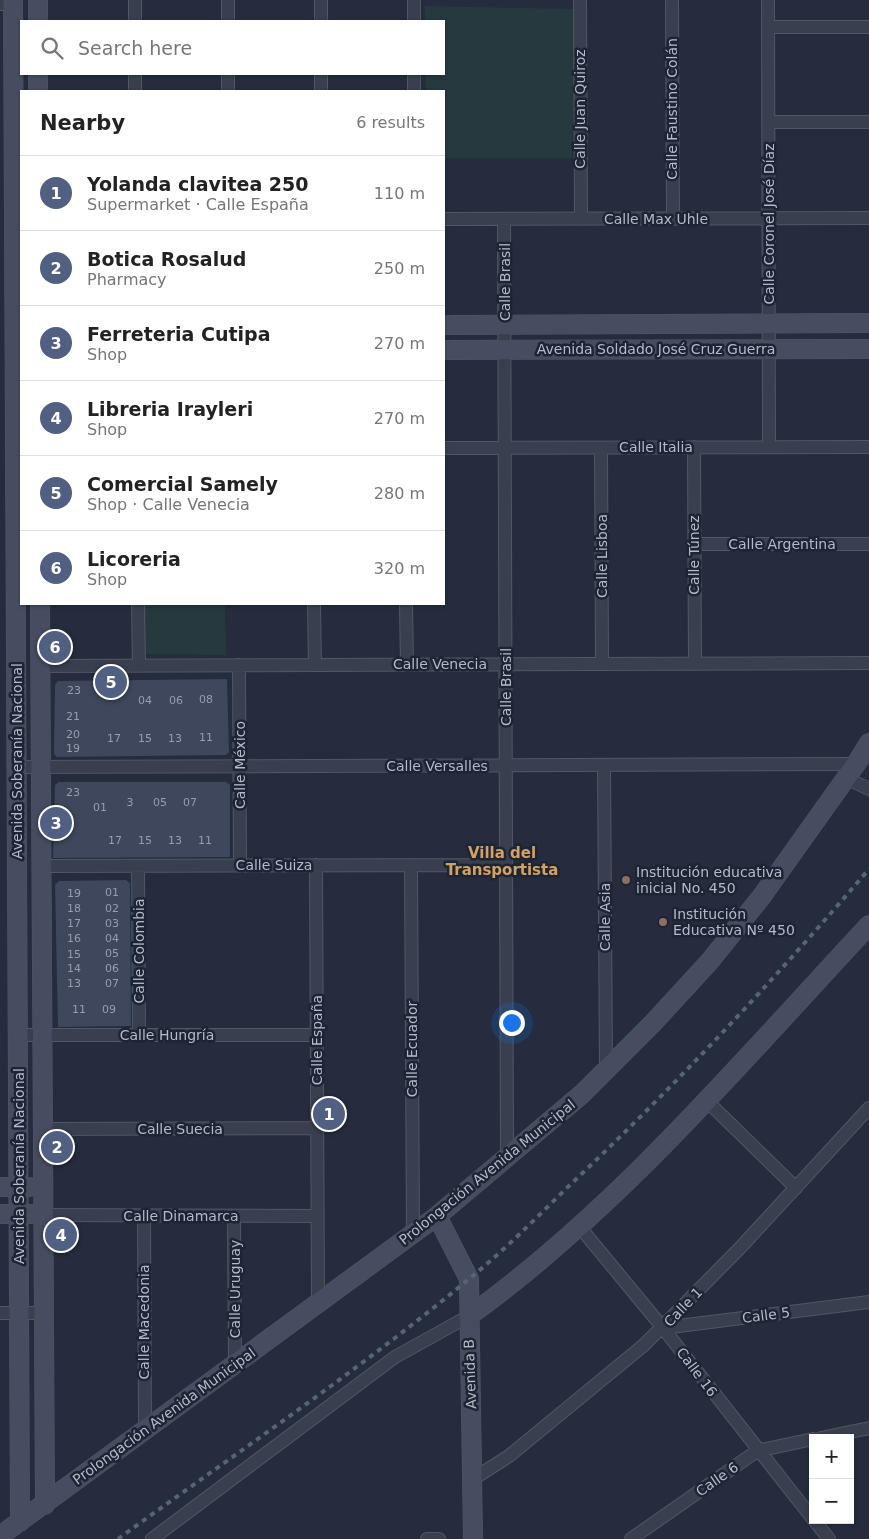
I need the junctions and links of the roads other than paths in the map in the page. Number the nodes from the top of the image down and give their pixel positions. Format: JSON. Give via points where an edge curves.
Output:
{"nodes":[{"id":1,"x":38,"y":0,"type":"edge"},
{"id":2,"x":135,"y":0,"type":"edge"},
{"id":3,"x":228,"y":0,"type":"edge"},
{"id":4,"x":320,"y":0,"type":"edge"},
{"id":5,"x":414,"y":0,"type":"edge"},
{"id":6,"x":580,"y":0,"type":"edge"},
{"id":7,"x":672,"y":0,"type":"edge"},
{"id":8,"x":768,"y":0,"type":"edge"},
{"id":9,"x":9,"y":2,"type":"edge"},
{"id":10,"x":38,"y":20,"type":"edge"},
{"id":11,"x":135,"y":20,"type":"edge"},
{"id":12,"x":228,"y":20,"type":"edge"},
{"id":13,"x":321,"y":20,"type":"edge"},
{"id":14,"x":414,"y":20,"type":"edge"},
{"id":15,"x":769,"y":27,"type":"junction"},
{"id":16,"x":869,"y":27,"type":"edge"},
{"id":17,"x":38,"y":75,"type":"edge"},
{"id":18,"x":135,"y":75,"type":"edge"},
{"id":19,"x":228,"y":75,"type":"edge"},
{"id":20,"x":321,"y":75,"type":"edge"},
{"id":21,"x":414,"y":75,"type":"edge"},
{"id":22,"x":38,"y":90,"type":"edge"},
{"id":23,"x":135,"y":90,"type":"edge"},
{"id":24,"x":228,"y":90,"type":"edge"},
{"id":25,"x":321,"y":90,"type":"edge"},
{"id":26,"x":414,"y":90,"type":"edge"},
{"id":27,"x":769,"y":122,"type":"junction"},
{"id":28,"x":869,"y":122,"type":"edge"},
{"id":29,"x":673,"y":218,"type":"junction"},
{"id":30,"x":769,"y":218,"type":"junction"},
{"id":31,"x":869,"y":218,"type":"edge"},
{"id":32,"x":445,"y":219,"type":"edge"},
{"id":33,"x":504,"y":219,"type":"junction"},
{"id":34,"x":581,"y":219,"type":"junction"},
{"id":35,"x":12,"y":220,"type":"edge"},
{"id":36,"x":869,"y":323,"type":"edge"},
{"id":37,"x":769,"y":324,"type":"junction"},
{"id":38,"x":445,"y":325,"type":"edge"},
{"id":39,"x":505,"y":325,"type":"junction"},
{"id":40,"x":12,"y":326,"type":"edge"},
{"id":41,"x":769,"y":349,"type":"junction"},
{"id":42,"x":869,"y":349,"type":"edge"},
{"id":43,"x":445,"y":350,"type":"edge"},
{"id":44,"x":505,"y":350,"type":"junction"},
{"id":45,"x":12,"y":352,"type":"edge"},
{"id":46,"x":694,"y":447,"type":"junction"},
{"id":47,"x":769,"y":447,"type":"junction"},
{"id":48,"x":869,"y":447,"type":"edge"},
{"id":49,"x":445,"y":448,"type":"edge"},
{"id":50,"x":505,"y":448,"type":"junction"},
{"id":51,"x":601,"y":448,"type":"junction"},
{"id":52,"x":18,"y":450,"type":"edge"},
{"id":53,"x":694,"y":544,"type":"junction"},
{"id":54,"x":869,"y":544,"type":"edge"},
{"id":55,"x":40,"y":605,"type":"edge"},
{"id":56,"x":138,"y":605,"type":"edge"},
{"id":57,"x":314,"y":605,"type":"edge"},
{"id":58,"x":406,"y":605,"type":"edge"},
{"id":59,"x":869,"y":663,"type":"edge"},
{"id":60,"x":407,"y":664,"type":"junction"},
{"id":61,"x":506,"y":664,"type":"junction"},
{"id":62,"x":602,"y":664,"type":"junction"},
{"id":63,"x":695,"y":664,"type":"junction"},
{"id":64,"x":138,"y":665,"type":"junction"},
{"id":65,"x":239,"y":665,"type":"junction"},
{"id":66,"x":314,"y":665,"type":"junction"},
{"id":67,"x":41,"y":666,"type":"junction"},
{"id":68,"x":869,"y":743,"type":"edge"},
{"id":69,"x":604,"y":765,"type":"junction"},
{"id":70,"x":240,"y":766,"type":"junction"},
{"id":71,"x":506,"y":766,"type":"junction"},
{"id":72,"x":17,"y":767,"type":"junction"},
{"id":73,"x":41,"y":767,"type":"junction"},
{"id":74,"x":851,"y":771,"type":"junction"},
{"id":75,"x":869,"y":789,"type":"edge"},
{"id":76,"x":506,"y":864,"type":"junction"},
{"id":77,"x":316,"y":865,"type":"junction"},
{"id":78,"x":411,"y":865,"type":"junction"},
{"id":79,"x":42,"y":866,"type":"junction"},
{"id":80,"x":138,"y":866,"type":"junction"},
{"id":81,"x":240,"y":866,"type":"junction"},
{"id":82,"x":869,"y":926,"type":"edge"},
{"id":83,"x":139,"y":1035,"type":"junction"},
{"id":84,"x":317,"y":1035,"type":"junction"},
{"id":85,"x":18,"y":1036,"type":"junction"},
{"id":86,"x":43,"y":1036,"type":"junction"},
{"id":87,"x":606,"y":1070,"type":"junction"},
{"id":88,"x":706,"y":1100,"type":"junction"},
{"id":89,"x":869,"y":1111,"type":"edge"},
{"id":90,"x":317,"y":1128,"type":"junction"},
{"id":91,"x":43,"y":1129,"type":"junction"},
{"id":92,"x":507,"y":1155,"type":"junction"},
{"id":93,"x":0,"y":1187,"type":"edge"},
{"id":94,"x":19,"y":1187,"type":"junction"},
{"id":95,"x":43,"y":1187,"type":"junction"},
{"id":96,"x":796,"y":1188,"type":"junction"},
{"id":97,"x":0,"y":1214,"type":"edge"},
{"id":98,"x":19,"y":1214,"type":"junction"},
{"id":99,"x":44,"y":1215,"type":"junction"},
{"id":100,"x":144,"y":1216,"type":"junction"},
{"id":101,"x":234,"y":1216,"type":"junction"},
{"id":102,"x":318,"y":1216,"type":"junction"},
{"id":103,"x":437,"y":1216,"type":"junction"},
{"id":104,"x":579,"y":1226,"type":"junction"},
{"id":105,"x":412,"y":1234,"type":"junction"},
{"id":106,"x":869,"y":1302,"type":"edge"},
{"id":107,"x":318,"y":1304,"type":"junction"},
{"id":108,"x":44,"y":1313,"type":"junction"},
{"id":109,"x":0,"y":1314,"type":"edge"},
{"id":110,"x":20,"y":1314,"type":"junction"},
{"id":111,"x":469,"y":1316,"type":"junction"},
{"id":112,"x":663,"y":1328,"type":"junction"},
{"id":113,"x":235,"y":1363,"type":"junction"},
{"id":114,"x":145,"y":1428,"type":"junction"},
{"id":115,"x":869,"y":1428,"type":"edge"},
{"id":116,"x":840,"y":1434,"type":"edge"},
{"id":117,"x":809,"y":1441,"type":"edge"},
{"id":118,"x":757,"y":1451,"type":"junction"},
{"id":119,"x":473,"y":1479,"type":"junction"},
{"id":120,"x":45,"y":1505,"type":"junction"},
{"id":121,"x":809,"y":1515,"type":"edge"},
{"id":122,"x":20,"y":1522,"type":"junction"},
{"id":123,"x":816,"y":1524,"type":"edge"},
{"id":124,"x":0,"y":1536,"type":"edge"},
{"id":125,"x":152,"y":1539,"type":"edge"},
{"id":126,"x":427,"y":1539,"type":"edge"},
{"id":127,"x":439,"y":1539,"type":"edge"},
{"id":128,"x":473,"y":1539,"type":"edge"},
{"id":129,"x":631,"y":1539,"type":"edge"},
{"id":130,"x":829,"y":1539,"type":"edge"}],
"edges":[{"from":1,"to":10,"type":"street"},
{"from":2,"to":11,"type":"street"},
{"from":3,"to":12,"type":"street"},
{"from":4,"to":13,"type":"street"},
{"from":5,"to":14,"type":"street"},
{"from":6,"to":34,"type":"street","name":"Calle Juan Quiroz"},
{"from":7,"to":29,"type":"street","name":"Calle Faustino Colán"},
{"from":8,"to":15,"type":"street","name":"Calle Coronel José Díaz"},
{"from":9,"to":35,"type":"street","name":"Avenida Soberanía Nacional"},
{"from":15,"to":16,"type":"street"},
{"from":15,"to":27,"type":"street","name":"Calle Coronel José Díaz"},
{"from":17,"to":22,"type":"street"},
{"from":18,"to":23,"type":"street"},
{"from":19,"to":24,"type":"street"},
{"from":20,"to":25,"type":"street"},
{"from":21,"to":26,"type":"street"},
{"from":27,"to":28,"type":"street"},
{"from":27,"to":30,"type":"street","name":"Calle Coronel José Díaz"},
{"from":29,"to":30,"type":"street","name":"Calle Max Uhle"},
{"from":29,"to":34,"type":"street","name":"Calle Max Uhle"},
{"from":30,"to":31,"type":"street","name":"Calle Max Uhle"},
{"from":30,"to":37,"type":"street","name":"Calle Coronel José Díaz"},
{"from":32,"to":33,"type":"street","name":"Calle Max Uhle"},
{"from":33,"to":34,"type":"street","name":"Calle Max Uhle"},
{"from":33,"to":39,"type":"street","name":"Calle Brasil"},
{"from":35,"to":40,"type":"street","name":"Avenida Soberanía Nacional"},
{"from":36,"to":37,"type":"street","name":"Avenida Soldado José Cruz Guerra"},
{"from":37,"to":39,"type":"street","name":"Avenida Soldado José Cruz Guerra"},
{"from":37,"to":41,"type":"street","name":"Calle Coronel José Díaz"},
{"from":38,"to":39,"type":"street","name":"Avenida Soldado José Cruz Guerra"},
{"from":39,"to":44,"type":"street","name":"Calle Brasil"},
{"from":40,"to":45,"type":"street","name":"Avenida Soberanía Nacional"},
{"from":41,"to":42,"type":"street","name":"Avenida Soldado José Cruz Guerra"},
{"from":41,"to":44,"type":"street","name":"Avenida Soldado José Cruz Guerra"},
{"from":41,"to":47,"type":"street","name":"Calle Coronel José Díaz"},
{"from":43,"to":44,"type":"street","name":"Avenida Soldado José Cruz Guerra"},
{"from":44,"to":50,"type":"street","name":"Calle Brasil"},
{"from":45,"to":52,"type":"street","name":"Avenida Soberanía Nacional"},
{"from":46,"to":47,"type":"street","name":"Calle Italia"},
{"from":46,"to":51,"type":"street","name":"Calle Italia"},
{"from":46,"to":53,"type":"street","name":"Calle Túnez"},
{"from":47,"to":48,"type":"street","name":"Calle Italia"},
{"from":49,"to":50,"type":"street","name":"Calle Italia"},
{"from":50,"to":51,"type":"street","name":"Calle Italia"},
{"from":50,"to":61,"type":"street","name":"Calle Brasil"},
{"from":51,"to":62,"type":"street","name":"Calle Lisboa"},
{"from":52,"to":72,"type":"street","name":"Avenida Soberanía Nacional"},
{"from":53,"to":54,"type":"street","name":"Calle Argentina"},
{"from":53,"to":63,"type":"street","name":"Calle Túnez"},
{"from":55,"to":67,"type":"street","name":"Avenida Soberanía Nacional"},
{"from":56,"to":64,"type":"street"},
{"from":57,"to":66,"type":"street"},
{"from":58,"to":60,"type":"street"},
{"from":59,"to":63,"type":"street","name":"Calle Venecia"},
{"from":60,"to":61,"type":"street","name":"Calle Venecia"},
{"from":60,"to":66,"type":"street","name":"Calle Venecia"},
{"from":61,"to":62,"type":"street","name":"Calle Venecia"},
{"from":61,"to":71,"type":"street","name":"Calle Brasil"},
{"from":62,"to":63,"type":"street","name":"Calle Venecia"},
{"from":64,"to":65,"type":"street","name":"Calle Venecia"},
{"from":64,"to":67,"type":"street","name":"Calle Venecia"},
{"from":65,"to":66,"type":"street","name":"Calle Venecia"},
{"from":65,"to":70,"type":"street","name":"Calle México"},
{"from":67,"to":73,"type":"street","name":"Avenida Soberanía Nacional"},
{"from":68,"to":74,"type":"street","name":"Prolongación Avenida Municipal"},
{"from":69,"to":71,"type":"street","name":"Calle Versalles"},
{"from":69,"to":74,"type":"street","name":"Calle Versalles"},
{"from":69,"to":87,"type":"street","name":"Calle Asia"},
{"from":70,"to":71,"type":"street","name":"Calle Versalles"},
{"from":70,"to":73,"type":"street","name":"Calle Versalles"},
{"from":70,"to":81,"type":"street","name":"Calle México"},
{"from":71,"to":76,"type":"street","name":"Calle Brasil"},
{"from":72,"to":73,"type":"street","name":"Calle Versalles"},
{"from":72,"to":85,"type":"street","name":"Avenida Soberanía Nacional"},
{"from":73,"to":79,"type":"street","name":"Avenida Soberanía Nacional"},
{"from":74,"to":75,"type":"street"},
{"from":74,"to":87,"type":"street","name":"Prolongación Avenida Municipal","via":[[762,896],[710,961]]},
{"from":76,"to":78,"type":"street","name":"Calle Suiza"},
{"from":76,"to":92,"type":"street","name":"Calle Brasil"},
{"from":77,"to":78,"type":"street","name":"Calle Suiza"},
{"from":77,"to":81,"type":"street","name":"Calle Suiza"},
{"from":77,"to":84,"type":"street","name":"Calle España"},
{"from":78,"to":105,"type":"street","name":"Calle Ecuador"},
{"from":79,"to":80,"type":"street","name":"Calle Suiza"},
{"from":79,"to":86,"type":"street","name":"Avenida Soberanía Nacional"},
{"from":80,"to":81,"type":"street","name":"Calle Suiza"},
{"from":80,"to":83,"type":"street","name":"Calle Colombia"},
{"from":82,"to":88,"type":"street"},
{"from":83,"to":84,"type":"street","name":"Calle Hungría"},
{"from":83,"to":86,"type":"street","name":"Calle Hungría"},
{"from":84,"to":90,"type":"street","name":"Calle España"},
{"from":85,"to":86,"type":"street","name":"Calle Hungría"},
{"from":85,"to":94,"type":"street","name":"Avenida Soberanía Nacional"},
{"from":86,"to":91,"type":"street","name":"Avenida Soberanía Nacional"},
{"from":87,"to":92,"type":"street","name":"Prolongación Avenida Municipal","via":[[554,1119]]},
{"from":88,"to":96,"type":"street"},
{"from":88,"to":104,"type":"street"},
{"from":89,"to":96,"type":"street","name":"Calle 1"},
{"from":90,"to":91,"type":"street","name":"Calle Suecia"},
{"from":90,"to":102,"type":"street","name":"Calle España"},
{"from":91,"to":95,"type":"street","name":"Avenida Soberanía Nacional"},
{"from":92,"to":103,"type":"street","name":"Prolongación Avenida Municipal"},
{"from":93,"to":94,"type":"street"},
{"from":94,"to":95,"type":"street"},
{"from":94,"to":98,"type":"street","name":"Avenida Soberanía Nacional"},
{"from":95,"to":99,"type":"street","name":"Avenida Soberanía Nacional"},
{"from":96,"to":112,"type":"street","name":"Calle 1"},
{"from":97,"to":98,"type":"street"},
{"from":98,"to":99,"type":"street"},
{"from":98,"to":110,"type":"street","name":"Avenida Soberanía Nacional"},
{"from":99,"to":100,"type":"street","name":"Calle Dinamarca"},
{"from":99,"to":108,"type":"street","name":"Avenida Soberanía Nacional"},
{"from":100,"to":101,"type":"street","name":"Calle Dinamarca"},
{"from":100,"to":114,"type":"street","name":"Calle Macedonia"},
{"from":101,"to":102,"type":"street","name":"Calle Dinamarca"},
{"from":101,"to":113,"type":"street","name":"Calle Uruguay"},
{"from":102,"to":107,"type":"street","name":"Calle España"},
{"from":103,"to":105,"type":"street","name":"Prolongación Avenida Municipal"},
{"from":103,"to":111,"type":"street","name":"Avenida B","via":[[469,1280]]},
{"from":104,"to":111,"type":"street"},
{"from":104,"to":112,"type":"street","name":"Calle 16"},
{"from":105,"to":107,"type":"street","name":"Prolongación Avenida Municipal"},
{"from":106,"to":112,"type":"street","name":"Calle 5"},
{"from":107,"to":113,"type":"street","name":"Prolongación Avenida Municipal"},
{"from":108,"to":110,"type":"street"},
{"from":108,"to":120,"type":"street","name":"Avenida Soberanía Nacional"},
{"from":109,"to":110,"type":"street"},
{"from":110,"to":122,"type":"street","name":"Avenida Soberanía Nacional"},
{"from":111,"to":119,"type":"street","name":"Avenida B"},
{"from":111,"to":125,"type":"street","via":[[395,1357]]},
{"from":112,"to":118,"type":"street","name":"Calle 16"},
{"from":112,"to":119,"type":"street","name":"Calle 1","via":[[508,1456]]},
{"from":113,"to":114,"type":"street","name":"Prolongación Avenida Municipal"},
{"from":114,"to":120,"type":"street","name":"Prolongación Avenida Municipal"},
{"from":115,"to":116,"type":"street"},
{"from":117,"to":118,"type":"street","name":"Calle 6"},
{"from":118,"to":121,"type":"street","name":"Calle 16"},
{"from":118,"to":129,"type":"street","name":"Calle 6"},
{"from":119,"to":128,"type":"street","name":"Avenida B"},
{"from":120,"to":122,"type":"street","name":"Prolongación Avenida Municipal"},
{"from":122,"to":124,"type":"street","name":"Prolongación Avenida Municipal"},
{"from":123,"to":130,"type":"street","name":"Calle 16"},
{"from":126,"to":127,"type":"street"}]}
